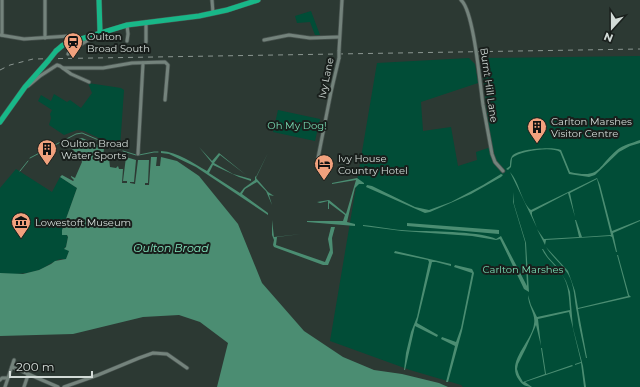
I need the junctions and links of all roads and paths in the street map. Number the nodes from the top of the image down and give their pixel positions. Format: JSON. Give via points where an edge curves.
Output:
{"nodes":[{"id":1,"x":2,"y":0,"type":"edge"},
{"id":2,"x":45,"y":0,"type":"edge"},
{"id":3,"x":99,"y":0,"type":"edge"},
{"id":4,"x":212,"y":0,"type":"edge"},
{"id":5,"x":258,"y":0,"type":"edge"},
{"id":6,"x":342,"y":0,"type":"edge"},
{"id":7,"x":462,"y":0,"type":"edge"},
{"id":8,"x":213,"y":12,"type":"junction"},
{"id":9,"x":146,"y":22,"type":"junction"},
{"id":10,"x":127,"y":24,"type":"junction"},
{"id":11,"x":100,"y":32,"type":"junction"},
{"id":12,"x":1,"y":35,"type":"edge"},
{"id":13,"x":93,"y":35,"type":"junction"},
{"id":14,"x":69,"y":36,"type":"dead end"},
{"id":15,"x":339,"y":37,"type":"junction"},
{"id":16,"x":46,"y":38,"type":"junction"},
{"id":17,"x":264,"y":40,"type":"dead end"},
{"id":18,"x":127,"y":41,"type":"dead end"},
{"id":19,"x":146,"y":42,"type":"dead end"},
{"id":20,"x":68,"y":54,"type":"dead end"},
{"id":21,"x":143,"y":62,"type":"junction"},
{"id":22,"x":62,"y":68,"type":"junction"},
{"id":23,"x":89,"y":82,"type":"dead end"},
{"id":24,"x":25,"y":88,"type":"junction"},
{"id":25,"x":165,"y":100,"type":"dead end"},
{"id":26,"x":0,"y":122,"type":"edge"},
{"id":27,"x":138,"y":154,"type":"dead end"},
{"id":28,"x":318,"y":158,"type":"dead end"},
{"id":29,"x":503,"y":171,"type":"dead end"},
{"id":30,"x":14,"y":360,"type":"dead end"},
{"id":31,"x":12,"y":368,"type":"junction"},
{"id":32,"x":187,"y":368,"type":"dead end"},
{"id":33,"x":28,"y":375,"type":"junction"},
{"id":34,"x":8,"y":378,"type":"junction"},
{"id":35,"x":0,"y":380,"type":"edge"},
{"id":36,"x":5,"y":387,"type":"edge"},
{"id":37,"x":24,"y":387,"type":"edge"},
{"id":38,"x":58,"y":387,"type":"edge"},
{"id":39,"x":64,"y":387,"type":"edge"}],
"edges":[{"from":1,"to":12,"type":"street"},
{"from":2,"to":16,"type":"street"},
{"from":3,"to":11,"type":"highway"},
{"from":4,"to":8,"type":"street"},
{"from":5,"to":8,"type":"highway"},
{"from":6,"to":15,"type":"street","name":"Ivy Lane"},
{"from":7,"to":29,"type":"street","name":"Burnt Hill Lane","via":[[470,19],[477,53],[492,154]]},
{"from":8,"to":9,"type":"highway"},
{"from":9,"to":10,"type":"highway"},
{"from":9,"to":19,"type":"street"},
{"from":10,"to":11,"type":"highway"},
{"from":10,"to":18,"type":"street"},
{"from":11,"to":13,"type":"highway"},
{"from":12,"to":16,"type":"street","via":[[24,39]]},
{"from":13,"to":20,"type":"street"},
{"from":13,"to":24,"type":"highway","bridge":true,"via":[[63,45],[56,50]]},
{"from":14,"to":16,"type":"street"},
{"from":15,"to":17,"type":"street","via":[[310,38],[289,35]]},
{"from":15,"to":28,"type":"street","name":"Ivy Lane","bridge":true,"via":[[339,58]]},
{"from":21,"to":22,"type":"street","via":[[103,68]]},
{"from":21,"to":25,"type":"street","via":[[168,64]]},
{"from":21,"to":27,"type":"street"},
{"from":22,"to":23,"type":"street"},
{"from":22,"to":24,"type":"street","via":[[55,66]]},
{"from":24,"to":26,"type":"highway"},
{"from":30,"to":31,"type":"street"},
{"from":31,"to":33,"type":"street"},
{"from":31,"to":34,"type":"street"},
{"from":32,"to":39,"type":"street","via":[[167,354],[153,353]]},
{"from":33,"to":37,"type":"street"},
{"from":33,"to":38,"type":"street"},
{"from":34,"to":35,"type":"street"},
{"from":34,"to":36,"type":"street"}]}
